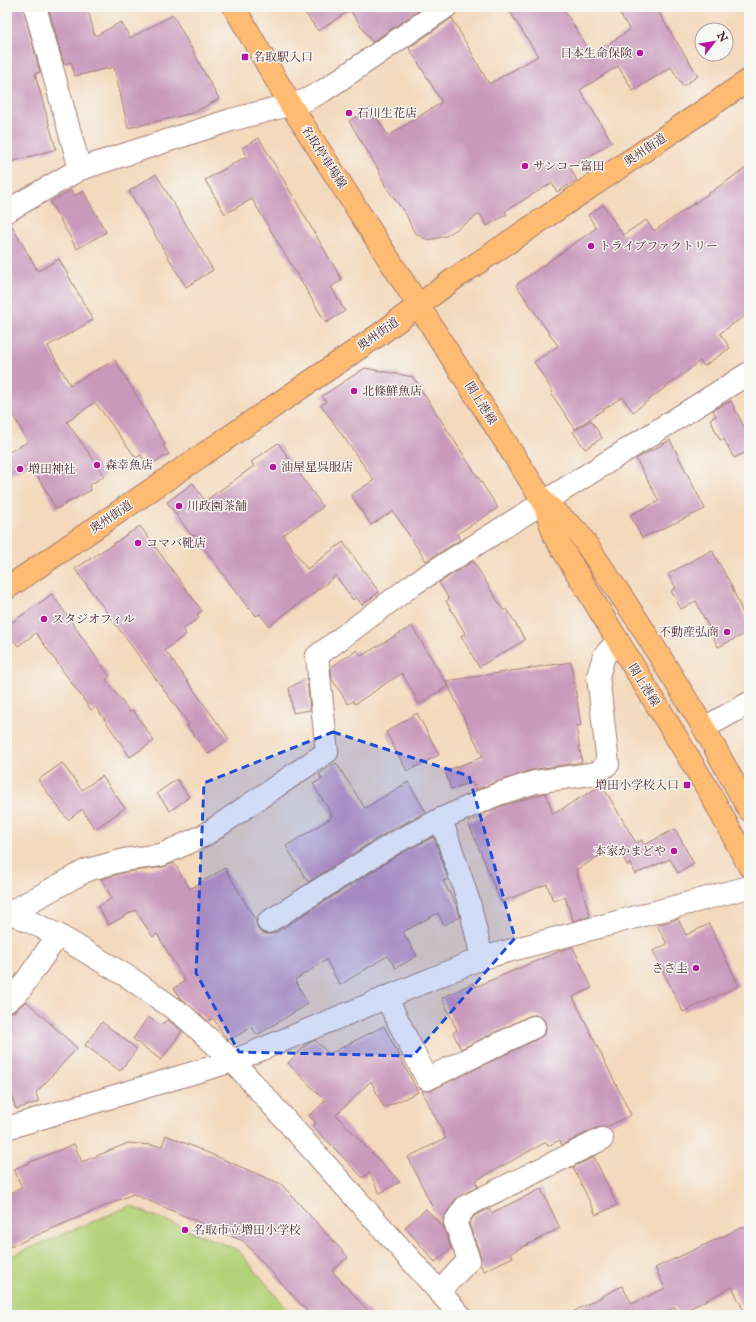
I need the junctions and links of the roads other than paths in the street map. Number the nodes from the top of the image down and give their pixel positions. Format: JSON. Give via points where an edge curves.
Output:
{"nodes":[{"id":1,"x":35,"y":7,"type":"edge"},
{"id":2,"x":234,"y":7,"type":"edge"},
{"id":3,"x":446,"y":7,"type":"edge"},
{"id":4,"x":749,"y":80,"type":"edge"},
{"id":5,"x":290,"y":104,"type":"junction"},
{"id":6,"x":80,"y":169,"type":"junction"},
{"id":7,"x":7,"y":211,"type":"edge"},
{"id":8,"x":418,"y":306,"type":"junction"},
{"id":9,"x":749,"y":374,"type":"edge"},
{"id":10,"x":543,"y":501,"type":"junction"},
{"id":11,"x":7,"y":588,"type":"edge"},
{"id":12,"x":618,"y":642,"type":"junction"},
{"id":13,"x":749,"y":702,"type":"edge"},
{"id":14,"x":704,"y":728,"type":"junction"},
{"id":15,"x":749,"y":810,"type":"edge"},
{"id":16,"x":441,"y":819,"type":"junction"},
{"id":17,"x":749,"y":866,"type":"edge"},
{"id":18,"x":749,"y":886,"type":"edge"},
{"id":19,"x":9,"y":912,"type":"edge"},
{"id":20,"x":268,"y":922,"type":"dead end"},
{"id":21,"x":58,"y":935,"type":"junction"},
{"id":22,"x":482,"y":958,"type":"junction"},
{"id":23,"x":386,"y":997,"type":"junction"},
{"id":24,"x":7,"y":1001,"type":"edge"},
{"id":25,"x":534,"y":1027,"type":"dead end"},
{"id":26,"x":233,"y":1061,"type":"junction"},
{"id":27,"x":7,"y":1128,"type":"edge"},
{"id":28,"x":602,"y":1139,"type":"dead end"},
{"id":29,"x":439,"y":1292,"type":"junction"},
{"id":30,"x":460,"y":1315,"type":"edge"}],
"edges":[{"from":1,"to":6,"type":"street"},
{"from":2,"to":5,"type":"main road","name":"名取停車場線"},
{"from":3,"to":5,"type":"street","via":[[323,91],[304,101]]},
{"from":4,"to":8,"type":"main road","name":"奥州街道"},
{"from":5,"to":6,"type":"street","via":[[231,120]]},
{"from":5,"to":8,"type":"main road","name":"名取停車場線"},
{"from":6,"to":7,"type":"street"},
{"from":8,"to":10,"type":"main road","name":"閖上港線"},
{"from":8,"to":11,"type":"main road","name":"奥州街道"},
{"from":9,"to":10,"type":"street","via":[[573,485]]},
{"from":10,"to":12,"type":"main road","name":"閖上港線","via":[[555,537]]},
{"from":10,"to":14,"type":"main road","name":"閖上港線","via":[[578,532],[638,621]]},
{"from":10,"to":19,"type":"street","via":[[415,583],[318,656],[327,752],[205,835],[161,855],[124,860],[87,870]]},
{"from":12,"to":16,"type":"street","via":[[604,656],[598,676],[608,764],[598,773],[535,782],[498,794]]},
{"from":12,"to":17,"type":"main road","name":"閖上港線","via":[[709,791]]},
{"from":13,"to":14,"type":"street"},
{"from":14,"to":15,"type":"main road","name":"閖上港線"},
{"from":16,"to":20,"type":"street","via":[[394,843]]},
{"from":16,"to":22,"type":"street","via":[[470,902]]},
{"from":18,"to":22,"type":"street"},
{"from":19,"to":21,"type":"street"},
{"from":21,"to":24,"type":"street","via":[[19,991]]},
{"from":21,"to":26,"type":"street","via":[[130,978],[178,1012]]},
{"from":22,"to":23,"type":"street"},
{"from":23,"to":25,"type":"street","via":[[427,1079]]},
{"from":23,"to":26,"type":"street"},
{"from":26,"to":27,"type":"street"},
{"from":26,"to":29,"type":"street"},
{"from":28,"to":29,"type":"street","via":[[466,1206],[455,1222],[469,1260]]},
{"from":29,"to":30,"type":"street"}]}
